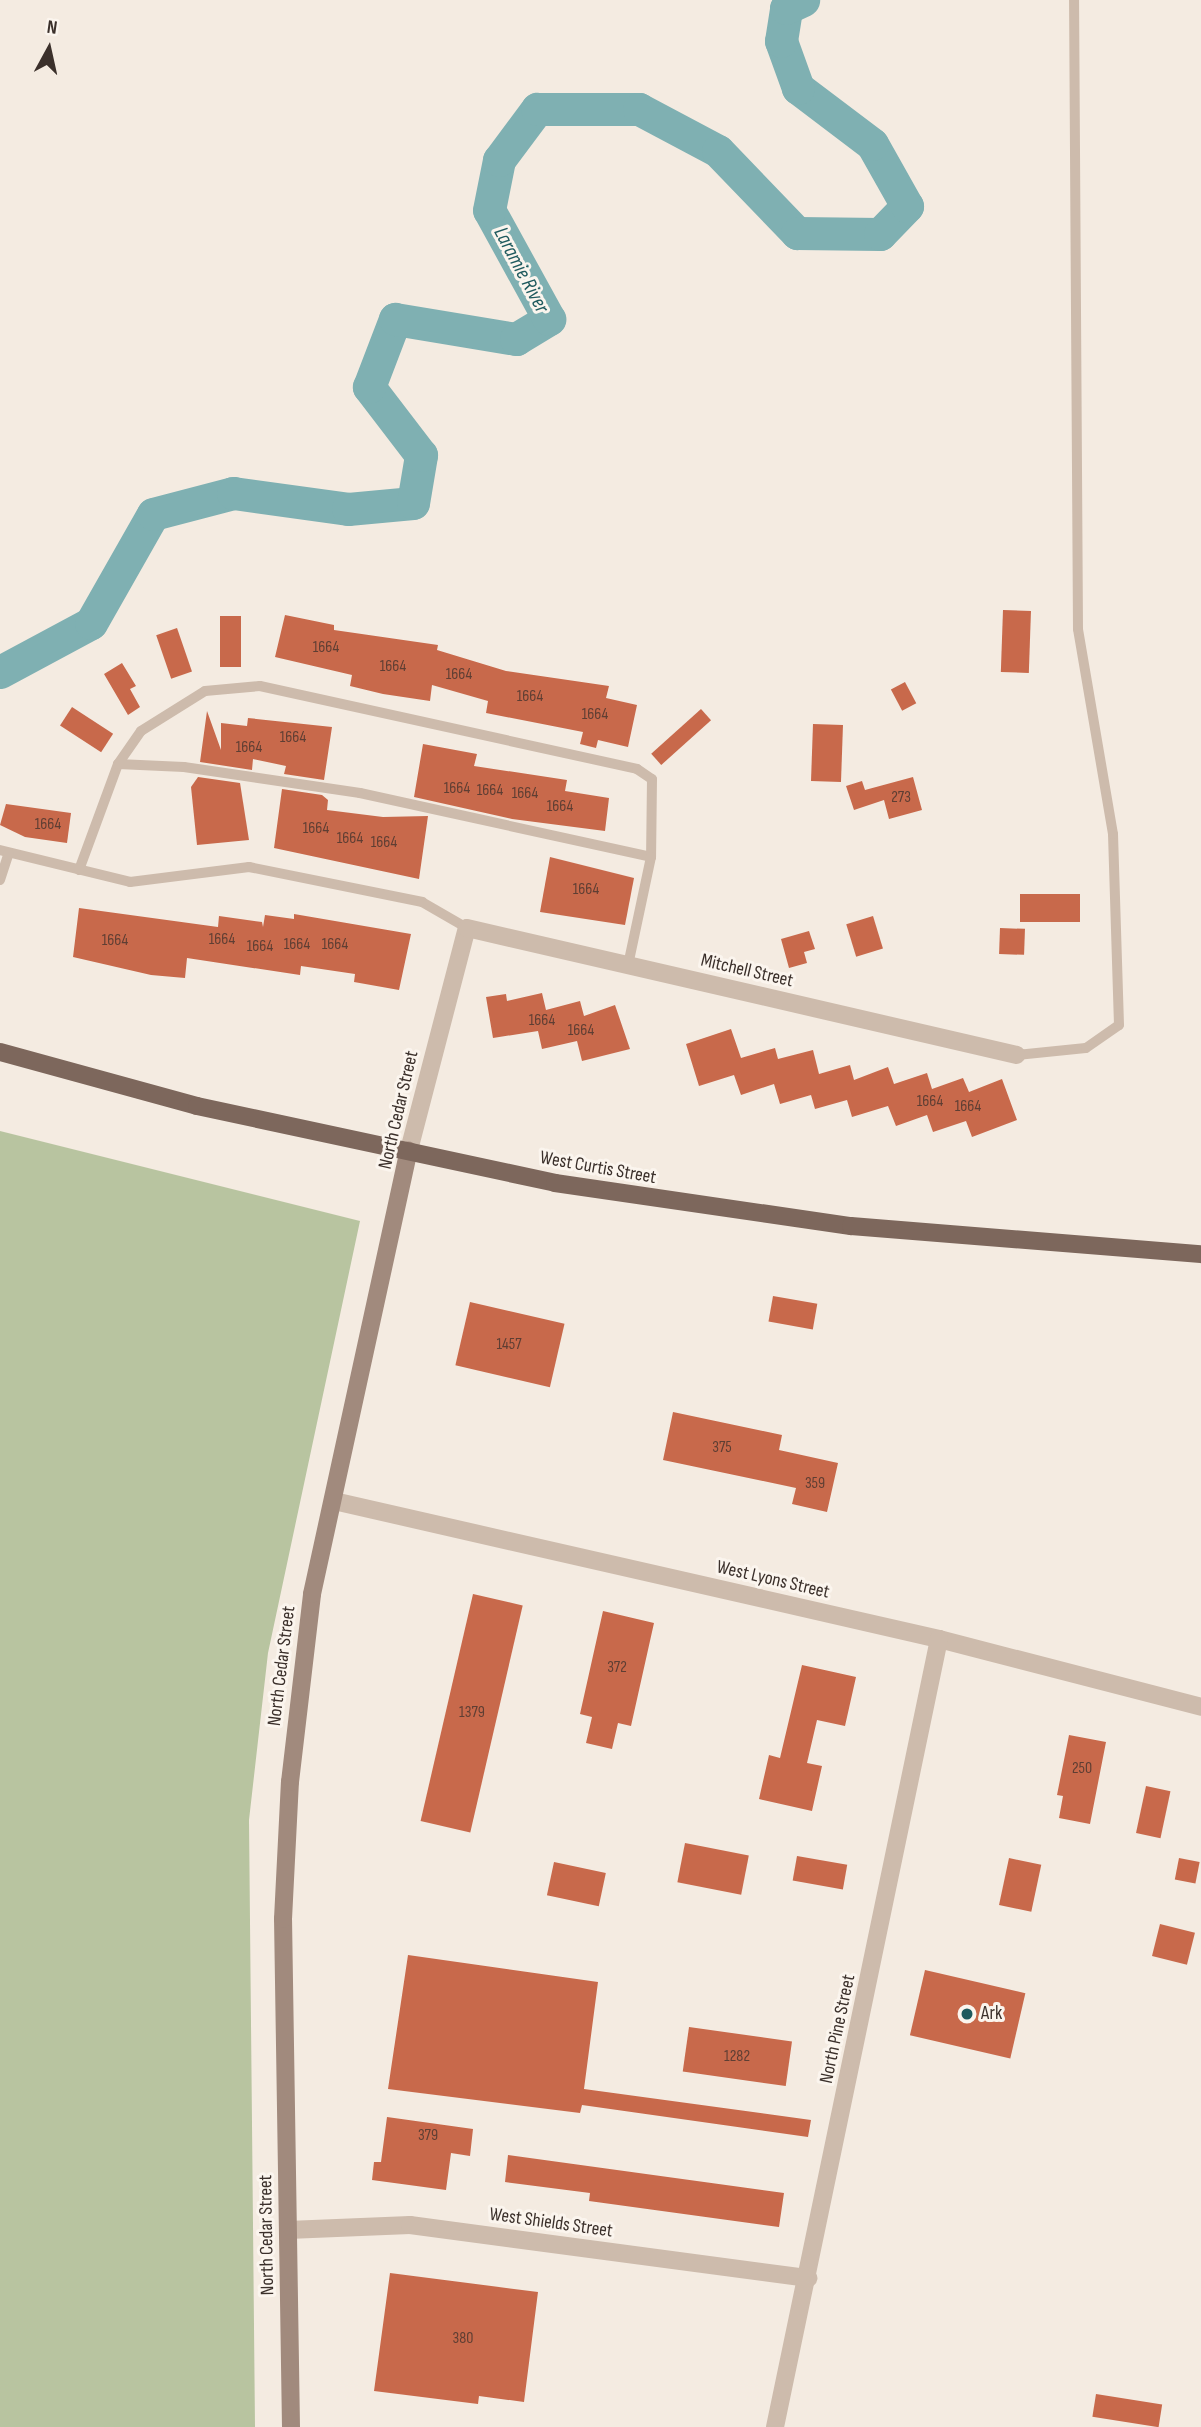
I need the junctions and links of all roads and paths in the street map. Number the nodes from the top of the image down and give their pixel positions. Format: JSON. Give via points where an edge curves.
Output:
{"nodes":[{"id":1,"x":1074,"y":0,"type":"edge"},
{"id":2,"x":118,"y":764,"type":"junction"},
{"id":3,"x":5,"y":852,"type":"edge"},
{"id":4,"x":651,"y":857,"type":"junction"},
{"id":5,"x":79,"y":870,"type":"junction"},
{"id":6,"x":0,"y":880,"type":"edge"},
{"id":7,"x":467,"y":928,"type":"junction"},
{"id":8,"x":628,"y":965,"type":"junction"},
{"id":9,"x":0,"y":1052,"type":"edge"},
{"id":10,"x":1017,"y":1055,"type":"joint"},
{"id":11,"x":410,"y":1150,"type":"junction"},
{"id":12,"x":1201,"y":1254,"type":"edge"},
{"id":13,"x":334,"y":1502,"type":"junction"},
{"id":14,"x":939,"y":1639,"type":"junction"},
{"id":15,"x":1201,"y":1707,"type":"edge"},
{"id":16,"x":288,"y":2230,"type":"junction"},
{"id":17,"x":808,"y":2278,"type":"junction"},
{"id":18,"x":291,"y":2427,"type":"edge"},
{"id":19,"x":775,"y":2427,"type":"edge"}],
"edges":[{"from":1,"to":10,"type":"lane","via":[[1078,629],[1113,834],[1119,1025],[1086,1048]]},
{"from":2,"to":4,"type":"lane","via":[[184,767],[360,793]]},
{"from":2,"to":4,"type":"lane","via":[[141,731],[170,708],[205,691],[260,687],[637,769],[652,779],[656,797]]},
{"from":2,"to":5,"type":"lane"},
{"from":3,"to":5,"type":"lane"},
{"from":3,"to":6,"type":"lane"},
{"from":4,"to":8,"type":"lane"},
{"from":5,"to":7,"type":"lane","via":[[130,882],[249,867],[422,902]]},
{"from":7,"to":8,"type":"street","name":"Mitchell Street"},
{"from":7,"to":11,"type":"street","name":"North Cedar Street"},
{"from":8,"to":10,"type":"street","name":"Mitchell Street"},
{"from":9,"to":11,"type":"main road","name":"West Curtis Street","via":[[197,1106]]},
{"from":11,"to":12,"type":"main road","name":"West Curtis Street","via":[[555,1183],[851,1226]]},
{"from":11,"to":13,"type":"street","name":"North Cedar Street"},
{"from":13,"to":14,"type":"street","name":"West Lyons Street"},
{"from":13,"to":16,"type":"street","name":"North Cedar Street","via":[[312,1594],[288,1807],[283,1919]]},
{"from":14,"to":15,"type":"street","name":"West Lyons Street"},
{"from":14,"to":17,"type":"street","name":"North Pine Street"},
{"from":16,"to":17,"type":"street","name":"West Shields Street","via":[[410,2225]]},
{"from":16,"to":18,"type":"street","name":"North Cedar Street"},
{"from":17,"to":19,"type":"street","name":"North Pine Street"}]}
